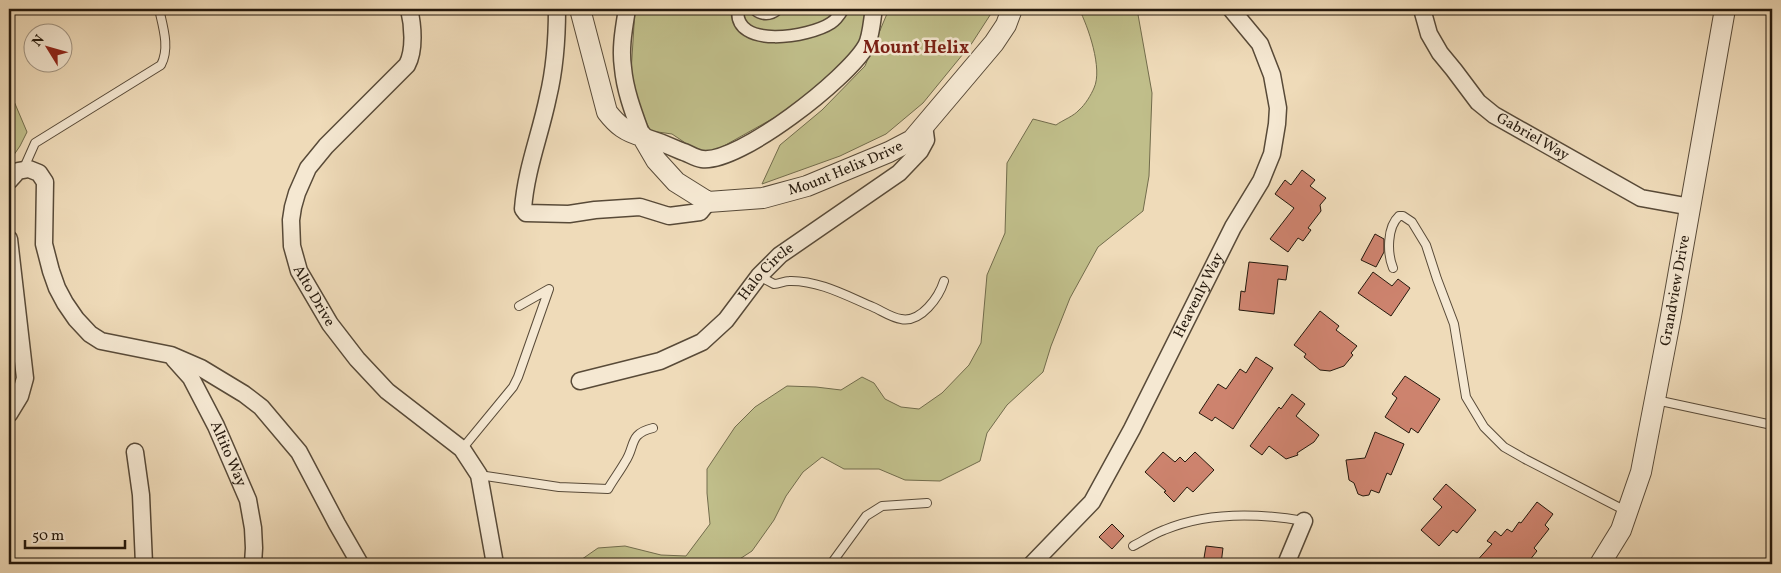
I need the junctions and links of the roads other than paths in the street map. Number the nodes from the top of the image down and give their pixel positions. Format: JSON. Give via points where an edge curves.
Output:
{"nodes":[{"id":1,"x":159,"y":9,"type":"edge"},
{"id":2,"x":409,"y":9,"type":"edge"},
{"id":3,"x":557,"y":9,"type":"edge"},
{"id":4,"x":580,"y":9,"type":"edge"},
{"id":5,"x":627,"y":9,"type":"edge"},
{"id":6,"x":738,"y":9,"type":"edge"},
{"id":7,"x":755,"y":9,"type":"edge"},
{"id":8,"x":777,"y":9,"type":"edge"},
{"id":9,"x":843,"y":9,"type":"edge"},
{"id":10,"x":874,"y":9,"type":"edge"},
{"id":11,"x":1012,"y":9,"type":"edge"},
{"id":12,"x":1231,"y":9,"type":"edge"},
{"id":13,"x":1422,"y":9,"type":"edge"},
{"id":14,"x":1725,"y":9,"type":"edge"},
{"id":15,"x":924,"y":125,"type":"junction"},
{"id":16,"x":642,"y":136,"type":"junction"},
{"id":17,"x":23,"y":170,"type":"junction"},
{"id":18,"x":9,"y":181,"type":"edge"},
{"id":19,"x":708,"y":202,"type":"junction"},
{"id":20,"x":1691,"y":207,"type":"junction"},
{"id":21,"x":9,"y":239,"type":"edge"},
{"id":22,"x":1393,"y":268,"type":"dead end"},
{"id":23,"x":759,"y":276,"type":"junction"},
{"id":24,"x":944,"y":281,"type":"dead end"},
{"id":25,"x":519,"y":306,"type":"dead end"},
{"id":26,"x":171,"y":355,"type":"junction"},
{"id":27,"x":580,"y":381,"type":"dead end"},
{"id":28,"x":1656,"y":400,"type":"junction"},
{"id":29,"x":9,"y":414,"type":"edge"},
{"id":30,"x":1772,"y":425,"type":"edge"},
{"id":31,"x":653,"y":428,"type":"dead end"},
{"id":32,"x":462,"y":449,"type":"junction"},
{"id":33,"x":135,"y":452,"type":"dead end"},
{"id":34,"x":479,"y":476,"type":"junction"},
{"id":35,"x":927,"y":503,"type":"dead end"},
{"id":36,"x":1628,"y":512,"type":"junction"},
{"id":37,"x":1304,"y":520,"type":"joint"},
{"id":38,"x":1133,"y":546,"type":"dead end"},
{"id":39,"x":144,"y":564,"type":"edge"},
{"id":40,"x":253,"y":564,"type":"edge"},
{"id":41,"x":360,"y":564,"type":"edge"},
{"id":42,"x":494,"y":564,"type":"edge"},
{"id":43,"x":831,"y":564,"type":"edge"},
{"id":44,"x":1032,"y":564,"type":"edge"},
{"id":45,"x":1286,"y":564,"type":"edge"},
{"id":46,"x":1600,"y":564,"type":"edge"}],
"edges":[{"from":1,"to":17,"type":"lane","via":[[165,32],[166,56],[161,65],[35,142]]},
{"from":2,"to":32,"type":"street","name":"Alto Drive","via":[[412,57],[308,168],[293,207],[292,246],[299,271],[330,324],[357,359],[388,391]]},
{"from":3,"to":19,"type":"street","via":[[558,42],[549,96],[525,186],[523,209],[526,212],[569,214],[640,207],[669,216],[700,212]]},
{"from":4,"to":16,"type":"street","via":[[607,112],[614,122]]},
{"from":5,"to":16,"type":"street","via":[[622,67]]},
{"from":6,"to":9,"type":"street","via":[[737,17],[752,33],[782,37],[818,30],[831,23]]},
{"from":7,"to":8,"type":"street","via":[[764,14]]},
{"from":10,"to":16,"type":"street","via":[[867,45],[845,71],[818,96],[769,132],[728,155],[702,159]]},
{"from":11,"to":15,"type":"street","name":"Mount Helix Drive","via":[[994,43]]},
{"from":12,"to":44,"type":"street","name":"Heavenly Way","via":[[1260,44],[1274,83],[1278,124],[1267,168],[1233,227],[1092,502]]},
{"from":13,"to":20,"type":"street","name":"Gabriel Way","via":[[1429,34],[1440,53],[1478,102],[1494,116],[1641,198]]},
{"from":14,"to":20,"type":"street","name":"Grandview Drive"},
{"from":15,"to":19,"type":"street","name":"Mount Helix Drive","via":[[912,140],[889,152],[807,186],[763,198]]},
{"from":15,"to":23,"type":"street","name":"Halo Circle","via":[[926,140],[899,173],[780,255]]},
{"from":16,"to":19,"type":"street","via":[[656,160],[676,182]]},
{"from":17,"to":18,"type":"street","via":[[13,174]]},
{"from":17,"to":26,"type":"street","via":[[34,170],[45,182],[44,244],[57,288],[76,319],[101,342]]},
{"from":20,"to":28,"type":"street","name":"Grandview Drive"},
{"from":21,"to":29,"type":"street","via":[[25,378],[20,396]]},
{"from":22,"to":36,"type":"lane","via":[[1389,258],[1391,234],[1394,221],[1404,216],[1412,222],[1426,244],[1454,324],[1466,397],[1484,427],[1504,447]]},
{"from":23,"to":24,"type":"lane","via":[[774,284],[808,282],[840,292],[903,320],[918,316],[928,308],[937,299]]},
{"from":23,"to":27,"type":"street","name":"Halo Circle","via":[[726,320],[702,342],[660,361]]},
{"from":25,"to":32,"type":"lane","via":[[549,289],[513,387]]},
{"from":26,"to":40,"type":"street","name":"Altito Way","via":[[191,378],[248,500],[253,528]]},
{"from":26,"to":41,"type":"street","via":[[201,368],[261,407],[298,452]]},
{"from":28,"to":30,"type":"lane"},
{"from":28,"to":36,"type":"street","name":"Grandview Drive"},
{"from":31,"to":34,"type":"lane","via":[[643,431],[632,442],[627,460],[608,489],[559,487]]},
{"from":32,"to":34,"type":"street","name":"Alto Drive"},
{"from":33,"to":39,"type":"street"},
{"from":34,"to":42,"type":"street","name":"Alto Drive"},
{"from":35,"to":43,"type":"lane","via":[[882,506],[866,516]]},
{"from":36,"to":46,"type":"street","name":"Grandview Drive"},
{"from":37,"to":38,"type":"lane","via":[[1244,515],[1190,520],[1162,530]]},
{"from":37,"to":45,"type":"street"}]}
